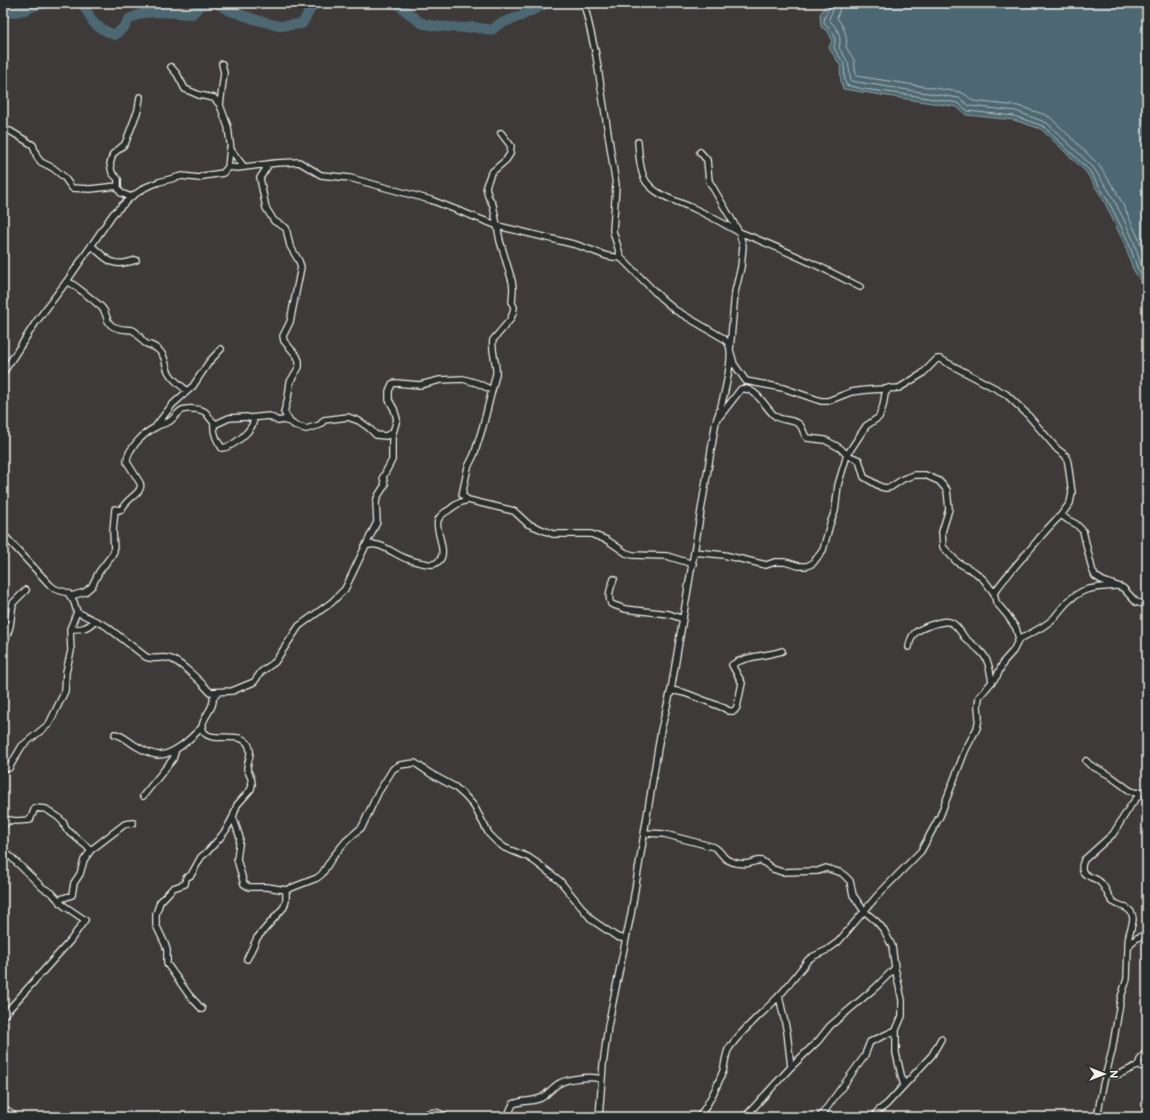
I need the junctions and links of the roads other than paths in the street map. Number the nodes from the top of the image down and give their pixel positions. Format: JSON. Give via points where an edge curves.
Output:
{"nodes":[{"id":1,"x":584,"y":3,"type":"edge"},
{"id":2,"x":222,"y":64,"type":"dead end"},
{"id":3,"x":171,"y":67,"type":"dead end"},
{"id":4,"x":140,"y":97,"type":"dead end"},
{"id":5,"x":220,"y":105,"type":"junction"},
{"id":6,"x":3,"y":129,"type":"edge"},
{"id":7,"x":501,"y":133,"type":"dead end"},
{"id":8,"x":638,"y":142,"type":"dead end"},
{"id":9,"x":230,"y":146,"type":"junction"},
{"id":10,"x":700,"y":152,"type":"dead end"},
{"id":11,"x":269,"y":164,"type":"junction"},
{"id":12,"x":228,"y":167,"type":"junction"},
{"id":13,"x":244,"y":167,"type":"junction"},
{"id":14,"x":118,"y":186,"type":"junction"},
{"id":15,"x":132,"y":197,"type":"junction"},
{"id":16,"x":498,"y":226,"type":"junction"},
{"id":17,"x":738,"y":232,"type":"junction"},
{"id":18,"x":753,"y":238,"type":"junction"},
{"id":19,"x":92,"y":246,"type":"junction"},
{"id":20,"x":743,"y":246,"type":"junction"},
{"id":21,"x":621,"y":258,"type":"junction"},
{"id":22,"x":136,"y":260,"type":"dead end"},
{"id":23,"x":67,"y":281,"type":"junction"},
{"id":24,"x":860,"y":287,"type":"dead end"},
{"id":25,"x":221,"y":349,"type":"dead end"},
{"id":26,"x":730,"y":350,"type":"junction"},
{"id":27,"x":3,"y":373,"type":"edge"},
{"id":28,"x":889,"y":388,"type":"junction"},
{"id":29,"x":492,"y":390,"type":"junction"},
{"id":30,"x":187,"y":391,"type":"junction"},
{"id":31,"x":254,"y":418,"type":"junction"},
{"id":32,"x":716,"y":421,"type":"junction"},
{"id":33,"x":290,"y":422,"type":"junction"},
{"id":34,"x":214,"y":423,"type":"junction"},
{"id":35,"x":155,"y":427,"type":"junction"},
{"id":36,"x":393,"y":432,"type":"junction"},
{"id":37,"x":847,"y":455,"type":"junction"},
{"id":38,"x":468,"y":500,"type":"junction"},
{"id":39,"x":1061,"y":515,"type":"junction"},
{"id":40,"x":3,"y":534,"type":"edge"},
{"id":41,"x":364,"y":547,"type":"junction"},
{"id":42,"x":694,"y":552,"type":"junction"},
{"id":43,"x":693,"y":564,"type":"junction"},
{"id":44,"x":614,"y":579,"type":"dead end"},
{"id":45,"x":1118,"y":585,"type":"junction"},
{"id":46,"x":26,"y":590,"type":"dead end"},
{"id":47,"x":994,"y":593,"type":"junction"},
{"id":48,"x":70,"y":596,"type":"junction"},
{"id":49,"x":1147,"y":605,"type":"edge"},
{"id":50,"x":77,"y":612,"type":"junction"},
{"id":51,"x":683,"y":619,"type":"junction"},
{"id":52,"x":94,"y":620,"type":"junction"},
{"id":53,"x":70,"y":629,"type":"junction"},
{"id":54,"x":1019,"y":639,"type":"junction"},
{"id":55,"x":909,"y":647,"type":"dead end"},
{"id":56,"x":3,"y":648,"type":"edge"},
{"id":57,"x":782,"y":652,"type":"dead end"},
{"id":58,"x":992,"y":682,"type":"junction"},
{"id":59,"x":671,"y":690,"type":"junction"},
{"id":60,"x":219,"y":692,"type":"junction"},
{"id":61,"x":202,"y":726,"type":"junction"},
{"id":62,"x":115,"y":734,"type":"dead end"},
{"id":63,"x":176,"y":749,"type":"junction"},
{"id":64,"x":1086,"y":761,"type":"dead end"},
{"id":65,"x":3,"y":768,"type":"edge"},
{"id":66,"x":1145,"y":792,"type":"edge"},
{"id":67,"x":143,"y":796,"type":"dead end"},
{"id":68,"x":233,"y":817,"type":"junction"},
{"id":69,"x":133,"y":823,"type":"dead end"},
{"id":70,"x":3,"y":826,"type":"edge"},
{"id":71,"x":236,"y":827,"type":"junction"},
{"id":72,"x":226,"y":830,"type":"junction"},
{"id":73,"x":644,"y":832,"type":"junction"},
{"id":74,"x":90,"y":850,"type":"junction"},
{"id":75,"x":3,"y":851,"type":"edge"},
{"id":76,"x":286,"y":890,"type":"junction"},
{"id":77,"x":58,"y":900,"type":"junction"},
{"id":78,"x":864,"y":911,"type":"junction"},
{"id":79,"x":1147,"y":934,"type":"edge"},
{"id":80,"x":626,"y":939,"type":"junction"},
{"id":81,"x":1128,"y":948,"type":"junction"},
{"id":82,"x":247,"y":959,"type":"dead end"},
{"id":83,"x":895,"y":968,"type":"junction"},
{"id":84,"x":779,"y":996,"type":"junction"},
{"id":85,"x":202,"y":1009,"type":"dead end"},
{"id":86,"x":3,"y":1016,"type":"edge"},
{"id":87,"x":896,"y":1030,"type":"junction"},
{"id":88,"x":941,"y":1039,"type":"dead end"},
{"id":89,"x":1147,"y":1050,"type":"edge"},
{"id":90,"x":1138,"y":1066,"type":"junction"},
{"id":91,"x":791,"y":1067,"type":"junction"},
{"id":92,"x":1147,"y":1068,"type":"edge"},
{"id":93,"x":1106,"y":1074,"type":"junction"},
{"id":94,"x":602,"y":1079,"type":"junction"},
{"id":95,"x":904,"y":1085,"type":"junction"},
{"id":96,"x":3,"y":1107,"type":"edge"},
{"id":97,"x":14,"y":1116,"type":"dead end"},
{"id":98,"x":420,"y":1117,"type":"edge"},
{"id":99,"x":446,"y":1117,"type":"edge"},
{"id":100,"x":507,"y":1117,"type":"edge"},
{"id":101,"x":599,"y":1117,"type":"edge"},
{"id":102,"x":699,"y":1117,"type":"edge"},
{"id":103,"x":745,"y":1117,"type":"edge"},
{"id":104,"x":820,"y":1117,"type":"edge"},
{"id":105,"x":874,"y":1117,"type":"edge"},
{"id":106,"x":1097,"y":1117,"type":"edge"}],
"edges":[{"from":1,"to":21,"type":"street","via":[[596,55],[616,185],[612,231]]},
{"from":2,"to":5,"type":"street","via":[[224,73]]},
{"from":3,"to":5,"type":"street","via":[[185,89],[214,98]]},
{"from":4,"to":14,"type":"street","via":[[138,110],[125,144],[116,150],[111,158],[111,169],[118,179]]},
{"from":5,"to":9,"type":"street","via":[[228,127]]},
{"from":6,"to":14,"type":"street","via":[[32,145],[41,162],[53,168],[72,188],[90,190]]},
{"from":7,"to":16,"type":"street","via":[[510,146],[510,154],[491,173],[486,186]]},
{"from":8,"to":17,"type":"street","via":[[644,178],[651,187]]},
{"from":9,"to":12,"type":"street"},
{"from":9,"to":13,"type":"street"},
{"from":10,"to":17,"type":"street","via":[[707,160],[709,181]]},
{"from":11,"to":13,"type":"street"},
{"from":11,"to":16,"type":"street","via":[[299,162],[321,175],[350,178],[431,200]]},
{"from":11,"to":33,"type":"street","via":[[260,178],[266,208],[274,221],[286,228],[290,246],[301,267],[290,322],[283,336],[299,361],[299,367],[290,382],[284,412]]},
{"from":12,"to":13,"type":"street"},
{"from":12,"to":15,"type":"street","via":[[223,173],[199,178],[182,176],[159,182]]},
{"from":14,"to":15,"type":"street","via":[[121,193]]},
{"from":15,"to":19,"type":"street","via":[[113,214]]},
{"from":16,"to":21,"type":"street"},
{"from":16,"to":29,"type":"street","via":[[513,288],[514,307],[510,320],[493,340],[492,350],[496,366]]},
{"from":17,"to":18,"type":"street"},
{"from":17,"to":20,"type":"street"},
{"from":18,"to":20,"type":"street"},
{"from":18,"to":24,"type":"street","via":[[824,268]]},
{"from":19,"to":22,"type":"street","via":[[112,262],[120,264]]},
{"from":19,"to":23,"type":"street"},
{"from":20,"to":26,"type":"street","via":[[735,292]]},
{"from":21,"to":26,"type":"street","via":[[675,310],[723,338]]},
{"from":23,"to":27,"type":"street","via":[[36,322]]},
{"from":23,"to":30,"type":"street","via":[[79,287],[100,306],[112,326],[132,330],[145,343],[151,344],[160,352],[172,378]]},
{"from":25,"to":30,"type":"street"},
{"from":26,"to":28,"type":"street","via":[[734,364],[746,381],[783,388],[821,401],[828,401],[851,392]]},
{"from":26,"to":32,"type":"street","via":[[728,374]]},
{"from":28,"to":37,"type":"street","via":[[884,394],[879,417],[866,426]]},
{"from":28,"to":39,"type":"street","via":[[899,388],[910,382],[937,359],[1006,394],[1066,456],[1072,493],[1070,503]]},
{"from":29,"to":36,"type":"street","via":[[463,379],[440,380],[420,385],[394,383],[389,391],[389,400],[397,419]]},
{"from":29,"to":38,"type":"street","via":[[482,432],[464,482],[462,495]]},
{"from":30,"to":35,"type":"street"},
{"from":31,"to":33,"type":"street","via":[[268,416],[278,421]]},
{"from":31,"to":34,"type":"street","via":[[229,418]]},
{"from":31,"to":34,"type":"street","via":[[250,429],[233,445],[222,448],[213,429]]},
{"from":32,"to":37,"type":"street","via":[[741,389],[745,388],[758,396],[775,417],[800,425],[807,438],[825,440]]},
{"from":32,"to":42,"type":"street"},
{"from":33,"to":36,"type":"street","via":[[306,429],[320,425],[324,420],[348,416],[364,424],[376,435],[386,436]]},
{"from":34,"to":35,"type":"street","via":[[208,414],[190,408],[177,412],[170,420]]},
{"from":35,"to":48,"type":"street","via":[[139,440],[127,458],[129,466],[142,486],[124,503],[122,509],[115,509],[112,555],[92,586],[85,592]]},
{"from":36,"to":41,"type":"street","via":[[392,460],[383,478],[385,487],[376,502],[377,522]]},
{"from":37,"to":42,"type":"street","via":[[838,485],[835,511],[823,550],[813,563],[807,566],[785,562],[766,565],[724,555]]},
{"from":37,"to":47,"type":"street","via":[[859,460],[864,477],[881,487],[891,487],[914,475],[925,475],[939,481],[947,490],[949,509],[942,532],[943,547],[957,562],[984,580]]},
{"from":38,"to":41,"type":"street","via":[[456,505],[438,521],[442,551],[441,559],[434,565],[406,559],[378,545]]},
{"from":38,"to":43,"type":"street","via":[[514,511],[528,524],[553,534],[591,534],[632,555],[667,556]]},
{"from":39,"to":45,"type":"street","via":[[1076,524],[1083,532],[1095,576]]},
{"from":39,"to":47,"type":"street","via":[[1049,525]]},
{"from":40,"to":48,"type":"street","via":[[50,585]]},
{"from":41,"to":60,"type":"street","via":[[345,589],[299,626],[275,662],[261,672],[254,682],[236,690]]},
{"from":42,"to":43,"type":"street"},
{"from":43,"to":51,"type":"street"},
{"from":44,"to":51,"type":"street","via":[[609,595],[611,604],[625,609],[669,614]]},
{"from":45,"to":49,"type":"street","via":[[1136,602]]},
{"from":45,"to":54,"type":"street","via":[[1082,591],[1040,629]]},
{"from":46,"to":56,"type":"street","via":[[13,603],[10,626]]},
{"from":47,"to":54,"type":"street","via":[[996,602],[1016,628]]},
{"from":48,"to":50,"type":"street"},
{"from":50,"to":52,"type":"street"},
{"from":50,"to":53,"type":"street"},
{"from":51,"to":59,"type":"street"},
{"from":52,"to":53,"type":"street","via":[[85,628]]},
{"from":52,"to":60,"type":"street","via":[[106,626],[146,657],[171,658],[210,692]]},
{"from":53,"to":65,"type":"street","via":[[66,691],[58,709],[49,724],[22,746],[9,768]]},
{"from":54,"to":58,"type":"street"},
{"from":55,"to":58,"type":"street","via":[[911,636],[925,627],[951,623],[986,659]]},
{"from":57,"to":59,"type":"street","via":[[754,657],[732,665],[742,683],[734,711],[729,712]]},
{"from":58,"to":78,"type":"street","via":[[979,697],[977,728],[965,751],[940,816],[921,851]]},
{"from":59,"to":73,"type":"street","via":[[661,730]]},
{"from":60,"to":61,"type":"street","via":[[213,698],[214,702]]},
{"from":61,"to":63,"type":"street"},
{"from":61,"to":68,"type":"street","via":[[208,736],[242,739],[250,749],[247,769],[251,778],[251,789],[236,805]]},
{"from":62,"to":63,"type":"street","via":[[123,736],[151,754],[159,755]]},
{"from":63,"to":67,"type":"street","via":[[172,759]]},
{"from":64,"to":66,"type":"street","via":[[1129,790],[1136,793]]},
{"from":66,"to":81,"type":"street","via":[[1131,805],[1113,834],[1084,860],[1082,866],[1085,874],[1101,883],[1111,900],[1131,912],[1133,920]]},
{"from":68,"to":71,"type":"street"},
{"from":68,"to":72,"type":"street"},
{"from":69,"to":74,"type":"street","via":[[124,824]]},
{"from":70,"to":74,"type":"street","via":[[9,820],[30,820],[35,808],[46,809],[58,817],[66,829]]},
{"from":71,"to":72,"type":"street"},
{"from":71,"to":76,"type":"street","via":[[240,838],[237,859],[244,884],[252,888]]},
{"from":72,"to":85,"type":"street","via":[[201,857],[191,875],[186,878],[185,884],[173,888],[160,902],[156,914],[156,925],[167,950],[167,964]]},
{"from":73,"to":78,"type":"street","via":[[664,834],[714,847],[731,862],[748,864],[762,861],[782,872],[818,871],[826,868],[842,873],[850,881],[854,895]]},
{"from":73,"to":80,"type":"street"},
{"from":74,"to":77,"type":"street","via":[[74,883],[72,895]]},
{"from":75,"to":77,"type":"street"},
{"from":76,"to":80,"type":"street","via":[[322,874],[346,841],[362,827],[393,769],[400,765],[415,763],[455,787],[465,796],[497,842],[537,863],[560,881],[592,920],[617,937]]},
{"from":76,"to":82,"type":"street","via":[[284,907],[257,938]]},
{"from":77,"to":86,"type":"street","via":[[85,920],[70,941]]},
{"from":78,"to":83,"type":"street","via":[[884,930],[892,946]]},
{"from":78,"to":84,"type":"street","via":[[833,946],[808,960]]},
{"from":79,"to":81,"type":"street","via":[[1137,938]]},
{"from":80,"to":94,"type":"street","via":[[608,1026]]},
{"from":81,"to":93,"type":"street","via":[[1127,979]]},
{"from":83,"to":87,"type":"street","via":[[902,1000],[902,1016]]},
{"from":83,"to":91,"type":"street","via":[[830,1026]]},
{"from":84,"to":91,"type":"street"},
{"from":84,"to":102,"type":"street","via":[[728,1050],[723,1069]]},
{"from":87,"to":95,"type":"street","via":[[896,1053]]},
{"from":87,"to":104,"type":"street","via":[[870,1042],[864,1057]]},
{"from":88,"to":95,"type":"street","via":[[932,1055]]},
{"from":89,"to":90,"type":"street"},
{"from":90,"to":92,"type":"street"},
{"from":90,"to":93,"type":"street","via":[[1118,1074]]},
{"from":91,"to":103,"type":"street"},
{"from":93,"to":106,"type":"street"},
{"from":94,"to":100,"type":"street","via":[[596,1077],[565,1080],[542,1098],[521,1100],[513,1104]]},
{"from":94,"to":101,"type":"street"},
{"from":95,"to":105,"type":"street"},
{"from":96,"to":97,"type":"street"},
{"from":98,"to":99,"type":"street","via":[[436,1112]]}]}
